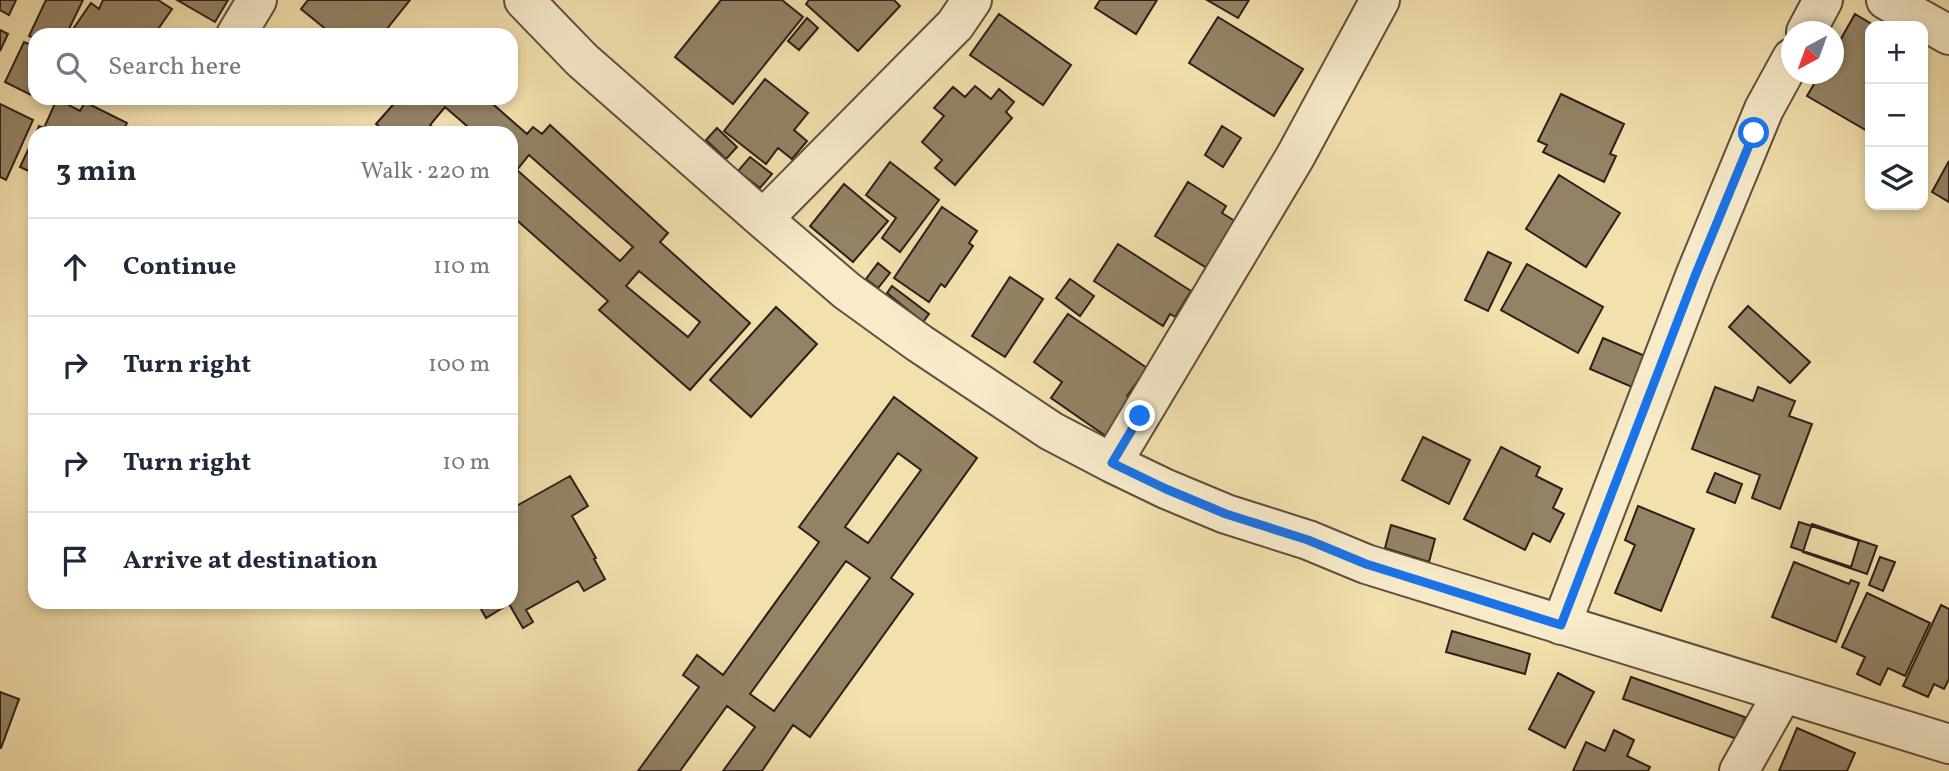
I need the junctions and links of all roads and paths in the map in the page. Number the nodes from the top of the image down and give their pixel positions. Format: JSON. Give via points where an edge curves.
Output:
{"nodes":[{"id":1,"x":257,"y":0,"type":"edge"},
{"id":2,"x":524,"y":0,"type":"edge"},
{"id":3,"x":972,"y":0,"type":"edge"},
{"id":4,"x":1380,"y":0,"type":"edge"},
{"id":5,"x":1823,"y":0,"type":"edge"},
{"id":6,"x":1886,"y":0,"type":"edge"},
{"id":7,"x":1812,"y":21,"type":"edge"},
{"id":8,"x":240,"y":28,"type":"edge"},
{"id":9,"x":1949,"y":35,"type":"edge"},
{"id":10,"x":1781,"y":77,"type":"edge"},
{"id":11,"x":762,"y":219,"type":"junction"},
{"id":12,"x":1112,"y":463,"type":"junction"},
{"id":13,"x":1561,"y":625,"type":"junction"},
{"id":14,"x":1783,"y":693,"type":"junction"},
{"id":15,"x":1949,"y":744,"type":"edge"},
{"id":16,"x":1739,"y":771,"type":"edge"}],
"edges":[{"from":1,"to":8,"type":"street"},
{"from":2,"to":11,"type":"street","via":[[582,60]]},
{"from":3,"to":11,"type":"street","via":[[955,25]]},
{"from":4,"to":12,"type":"street","via":[[1296,158]]},
{"from":5,"to":7,"type":"street"},
{"from":6,"to":9,"type":"street"},
{"from":10,"to":13,"type":"street","via":[[1695,276]]},
{"from":11,"to":12,"type":"street","via":[[847,291],[919,343],[1051,431]]},
{"from":12,"to":13,"type":"street","via":[[1226,514]]},
{"from":13,"to":14,"type":"street"},
{"from":14,"to":15,"type":"street"},
{"from":14,"to":16,"type":"street"}]}
